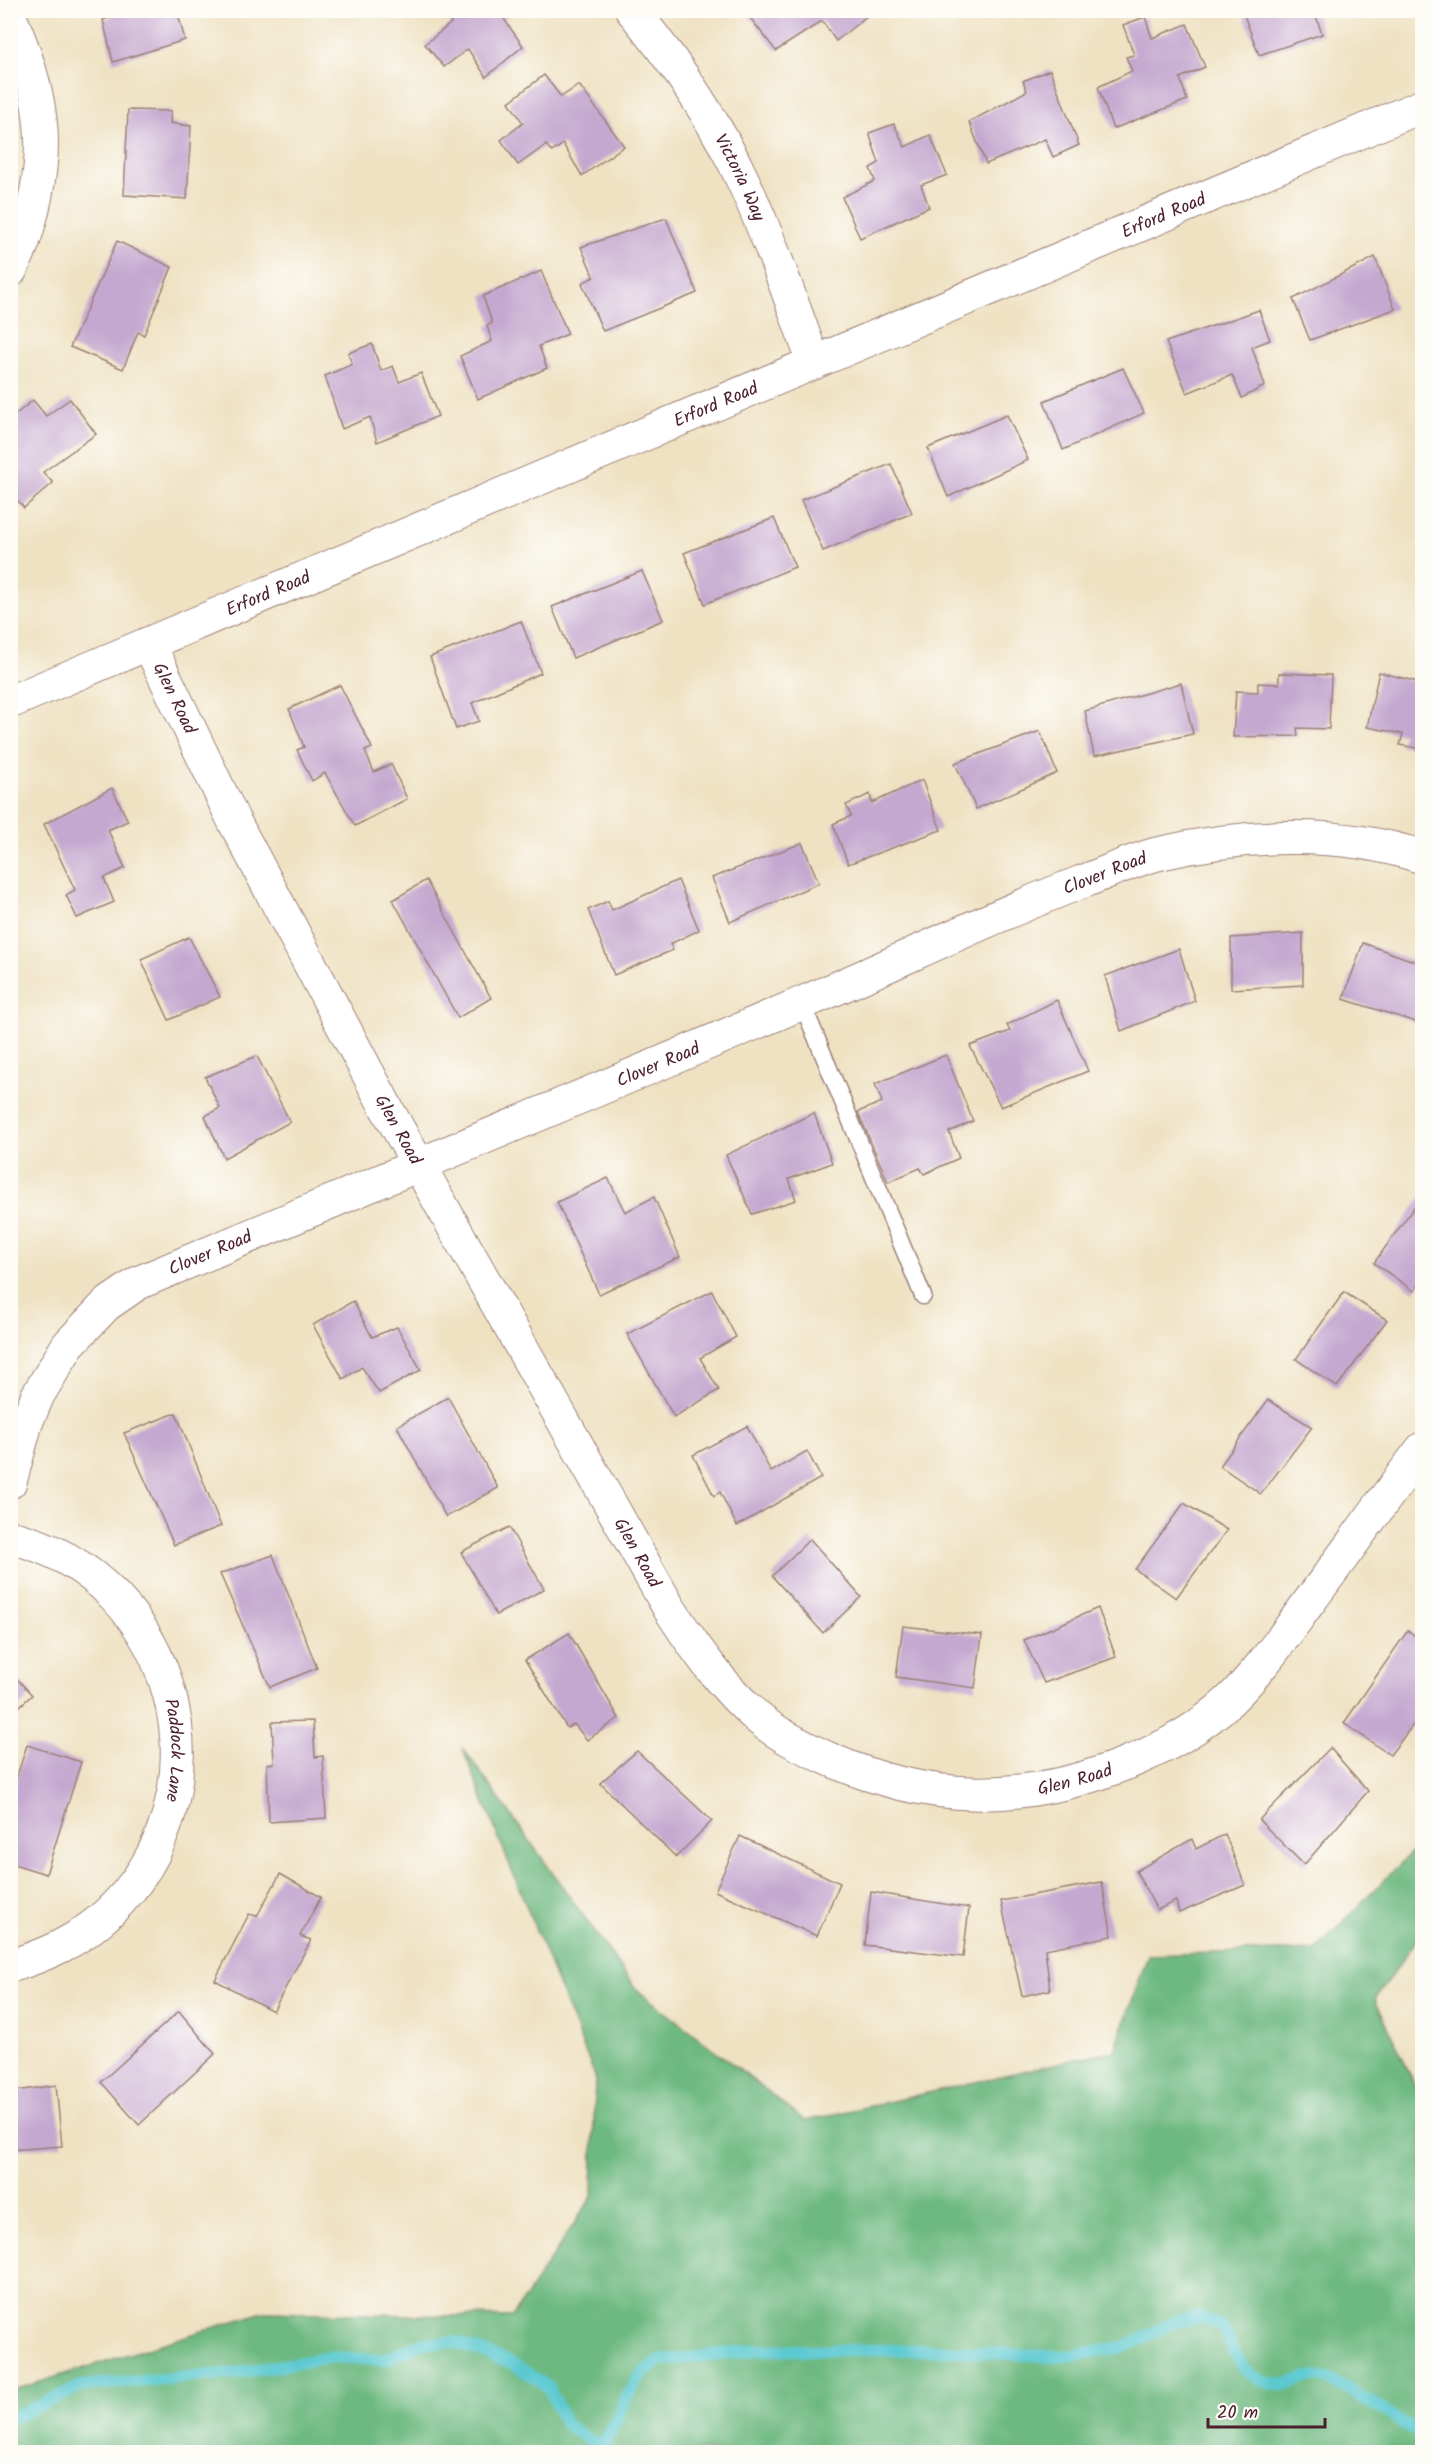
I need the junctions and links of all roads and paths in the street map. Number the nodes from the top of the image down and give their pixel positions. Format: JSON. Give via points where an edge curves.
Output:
{"nodes":[{"id":1,"x":632,"y":10,"type":"edge"},
{"id":2,"x":10,"y":17,"type":"edge"},
{"id":3,"x":1422,"y":105,"type":"edge"},
{"id":4,"x":10,"y":271,"type":"edge"},
{"id":5,"x":814,"y":363,"type":"junction"},
{"id":6,"x":149,"y":644,"type":"junction"},
{"id":7,"x":10,"y":702,"type":"edge"},
{"id":8,"x":1422,"y":857,"type":"edge"},
{"id":9,"x":802,"y":1003,"type":"junction"},
{"id":10,"x":419,"y":1163,"type":"junction"},
{"id":11,"x":923,"y":1296,"type":"dead end"},
{"id":12,"x":1422,"y":1449,"type":"edge"},
{"id":13,"x":10,"y":1482,"type":"edge"},
{"id":14,"x":10,"y":1537,"type":"edge"},
{"id":15,"x":10,"y":1966,"type":"edge"}],
"edges":[{"from":1,"to":5,"type":"street","name":"Victoria Way","via":[[708,115],[743,181]]},
{"from":2,"to":4,"type":"street","via":[[23,47],[40,119],[41,160],[31,216]]},
{"from":3,"to":5,"type":"street","name":"Erford Road"},
{"from":5,"to":6,"type":"street","name":"Erford Road"},
{"from":6,"to":7,"type":"street","name":"Erford Road"},
{"from":6,"to":10,"type":"street","name":"Glen Road","via":[[234,821]]},
{"from":8,"to":9,"type":"street","name":"Clover Road","via":[[1344,840],[1297,837],[1209,844],[1153,855],[1046,896]]},
{"from":9,"to":10,"type":"street","name":"Clover Road"},
{"from":9,"to":11,"type":"lane"},
{"from":10,"to":12,"type":"street","name":"Glen Road","via":[[694,1646],[727,1688],[759,1719],[809,1750],[898,1783],[958,1793],[1036,1790],[1097,1775],[1160,1750],[1193,1731],[1230,1700],[1270,1654]]},
{"from":10,"to":13,"type":"street","name":"Clover Road","via":[[138,1283],[106,1305],[68,1345],[38,1395]]},
{"from":14,"to":15,"type":"street","name":"Paddock Lane","via":[[34,1542],[68,1558],[98,1579],[132,1614],[158,1656],[166,1678],[177,1727],[177,1775],[170,1812],[157,1846],[139,1878],[107,1915],[46,1955]]}]}
